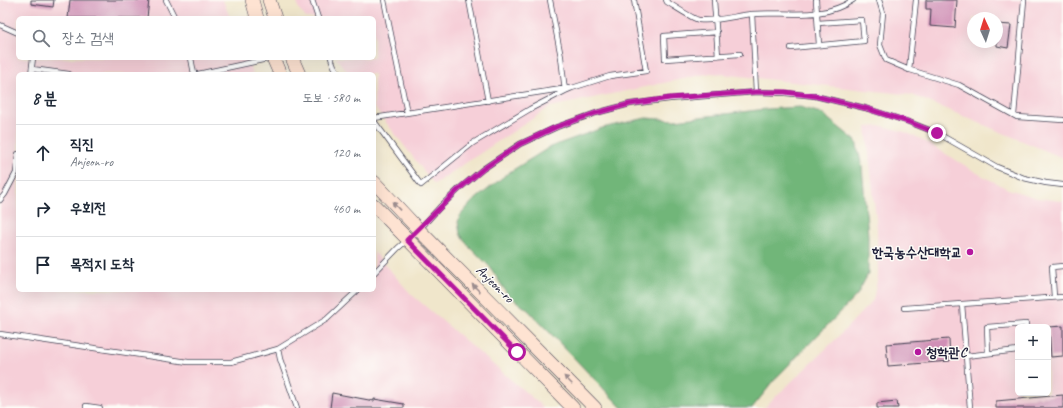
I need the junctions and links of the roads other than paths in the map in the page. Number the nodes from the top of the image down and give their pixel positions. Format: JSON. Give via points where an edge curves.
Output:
{"nodes":[{"id":1,"x":166,"y":0,"type":"edge"},
{"id":2,"x":252,"y":0,"type":"edge"},
{"id":3,"x":269,"y":0,"type":"edge"},
{"id":4,"x":314,"y":0,"type":"edge"},
{"id":5,"x":384,"y":0,"type":"edge"},
{"id":6,"x":469,"y":0,"type":"edge"},
{"id":7,"x":550,"y":0,"type":"edge"},
{"id":8,"x":634,"y":0,"type":"edge"},
{"id":9,"x":666,"y":0,"type":"edge"},
{"id":10,"x":714,"y":0,"type":"edge"},
{"id":11,"x":816,"y":0,"type":"edge"},
{"id":12,"x":852,"y":0,"type":"edge"},
{"id":13,"x":879,"y":0,"type":"edge"},
{"id":14,"x":916,"y":0,"type":"edge"},
{"id":15,"x":1024,"y":0,"type":"edge"},
{"id":16,"x":817,"y":13,"type":"junction"},
{"id":17,"x":752,"y":14,"type":"junction"},
{"id":18,"x":174,"y":16,"type":"edge"},
{"id":19,"x":256,"y":16,"type":"edge"},
{"id":20,"x":274,"y":16,"type":"edge"},
{"id":21,"x":318,"y":16,"type":"edge"},
{"id":22,"x":716,"y":19,"type":"junction"},
{"id":23,"x":818,"y":24,"type":"junction"},
{"id":24,"x":0,"y":25,"type":"edge"},
{"id":25,"x":16,"y":32,"type":"edge"},
{"id":26,"x":717,"y":32,"type":"junction"},
{"id":27,"x":819,"y":45,"type":"junction"},
{"id":28,"x":791,"y":48,"type":"dead end"},
{"id":29,"x":740,"y":54,"type":"dead end"},
{"id":30,"x":718,"y":56,"type":"junction"},
{"id":31,"x":34,"y":60,"type":"edge"},
{"id":32,"x":191,"y":60,"type":"edge"},
{"id":33,"x":264,"y":60,"type":"edge"},
{"id":34,"x":274,"y":60,"type":"edge"},
{"id":35,"x":293,"y":60,"type":"edge"},
{"id":36,"x":332,"y":60,"type":"edge"},
{"id":37,"x":32,"y":68,"type":"junction"},
{"id":38,"x":909,"y":70,"type":"junction"},
{"id":39,"x":31,"y":72,"type":"edge"},
{"id":40,"x":57,"y":72,"type":"edge"},
{"id":41,"x":194,"y":72,"type":"edge"},
{"id":42,"x":207,"y":72,"type":"edge"},
{"id":43,"x":279,"y":72,"type":"edge"},
{"id":44,"x":298,"y":72,"type":"edge"},
{"id":45,"x":338,"y":72,"type":"edge"},
{"id":46,"x":565,"y":90,"type":"junction"},
{"id":47,"x":756,"y":92,"type":"junction"},
{"id":48,"x":488,"y":101,"type":"junction"},
{"id":49,"x":407,"y":113,"type":"junction"},
{"id":50,"x":1014,"y":115,"type":"junction"},
{"id":51,"x":376,"y":120,"type":"edge"},
{"id":52,"x":1063,"y":120,"type":"edge"},
{"id":53,"x":376,"y":123,"type":"edge"},
{"id":54,"x":16,"y":175,"type":"edge"},
{"id":55,"x":376,"y":184,"type":"edge"},
{"id":56,"x":1063,"y":185,"type":"edge"},
{"id":57,"x":0,"y":200,"type":"edge"},
{"id":58,"x":376,"y":208,"type":"edge"},
{"id":59,"x":418,"y":230,"type":"junction"},
{"id":60,"x":407,"y":240,"type":"junction"},
{"id":61,"x":1063,"y":266,"type":"edge"},
{"id":62,"x":376,"y":271,"type":"edge"},
{"id":63,"x":356,"y":292,"type":"edge"},
{"id":64,"x":1054,"y":297,"type":"junction"},
{"id":65,"x":1063,"y":297,"type":"edge"},
{"id":66,"x":962,"y":304,"type":"junction"},
{"id":67,"x":904,"y":308,"type":"dead end"},
{"id":68,"x":1015,"y":325,"type":"edge"},
{"id":69,"x":0,"y":334,"type":"edge"},
{"id":70,"x":278,"y":349,"type":"junction"},
{"id":71,"x":1015,"y":350,"type":"edge"},
{"id":72,"x":988,"y":353,"type":"junction"},
{"id":73,"x":966,"y":356,"type":"junction"},
{"id":74,"x":86,"y":408,"type":"edge"},
{"id":75,"x":100,"y":408,"type":"edge"},
{"id":76,"x":297,"y":408,"type":"edge"},
{"id":77,"x":573,"y":408,"type":"edge"},
{"id":78,"x":595,"y":408,"type":"edge"},
{"id":79,"x":970,"y":408,"type":"edge"}],
"edges":[{"from":1,"to":18,"type":"lane"},
{"from":2,"to":19,"type":"street"},
{"from":3,"to":20,"type":"street"},
{"from":4,"to":21,"type":"lane"},
{"from":5,"to":49,"type":"lane"},
{"from":6,"to":48,"type":"lane"},
{"from":7,"to":46,"type":"lane","via":[[562,57]]},
{"from":8,"to":46,"type":"lane","via":[[646,71],[610,76]]},
{"from":9,"to":22,"type":"lane","via":[[698,20]]},
{"from":10,"to":22,"type":"lane"},
{"from":11,"to":16,"type":"lane"},
{"from":12,"to":16,"type":"lane","via":[[843,6]]},
{"from":13,"to":38,"type":"lane","via":[[883,13],[880,44],[886,60]]},
{"from":14,"to":38,"type":"lane"},
{"from":15,"to":50,"type":"lane"},
{"from":16,"to":17,"type":"lane"},
{"from":16,"to":23,"type":"lane"},
{"from":17,"to":22,"type":"lane"},
{"from":17,"to":47,"type":"lane"},
{"from":22,"to":26,"type":"lane"},
{"from":23,"to":27,"type":"lane"},
{"from":23,"to":27,"type":"lane","via":[[862,20],[864,42]]},
{"from":24,"to":25,"type":"lane"},
{"from":26,"to":30,"type":"lane"},
{"from":26,"to":30,"type":"lane","via":[[664,36],[665,59]]},
{"from":27,"to":28,"type":"lane"},
{"from":29,"to":30,"type":"lane"},
{"from":31,"to":37,"type":"lane"},
{"from":32,"to":41,"type":"lane"},
{"from":33,"to":42,"type":"lane"},
{"from":34,"to":43,"type":"street"},
{"from":35,"to":44,"type":"street"},
{"from":36,"to":45,"type":"lane"},
{"from":37,"to":39,"type":"lane"},
{"from":37,"to":40,"type":"lane"},
{"from":38,"to":50,"type":"lane","via":[[959,85]]},
{"from":46,"to":48,"type":"lane"},
{"from":46,"to":53,"type":"lane","via":[[473,143],[421,185]]},
{"from":47,"to":56,"type":"lane","via":[[815,96],[865,108],[937,133],[997,167],[1024,178]]},
{"from":47,"to":59,"type":"lane","via":[[670,98],[630,104],[556,127],[520,144],[483,169],[455,192]]},
{"from":48,"to":49,"type":"lane"},
{"from":49,"to":51,"type":"lane"},
{"from":50,"to":52,"type":"lane"},
{"from":54,"to":57,"type":"lane"},
{"from":59,"to":55,"type":"street","name":"Anjeon-ro","one_way":true},
{"from":58,"to":60,"type":"street"},
{"from":59,"to":60,"type":"lane"},
{"from":78,"to":59,"type":"street","name":"Anjeon-ro","one_way":true},
{"from":60,"to":62,"type":"lane"},
{"from":60,"to":77,"type":"street"},
{"from":61,"to":64,"type":"lane","via":[[1052,267]]},
{"from":63,"to":70,"type":"lane","via":[[327,319]]},
{"from":64,"to":65,"type":"lane"},
{"from":64,"to":66,"type":"lane"},
{"from":66,"to":67,"type":"lane"},
{"from":66,"to":73,"type":"lane"},
{"from":68,"to":72,"type":"lane","via":[[987,327]]},
{"from":69,"to":70,"type":"lane","via":[[188,362],[231,362]]},
{"from":70,"to":76,"type":"lane"},
{"from":71,"to":72,"type":"lane"},
{"from":72,"to":73,"type":"lane"},
{"from":73,"to":79,"type":"lane"},
{"from":74,"to":75,"type":"lane"}]}
